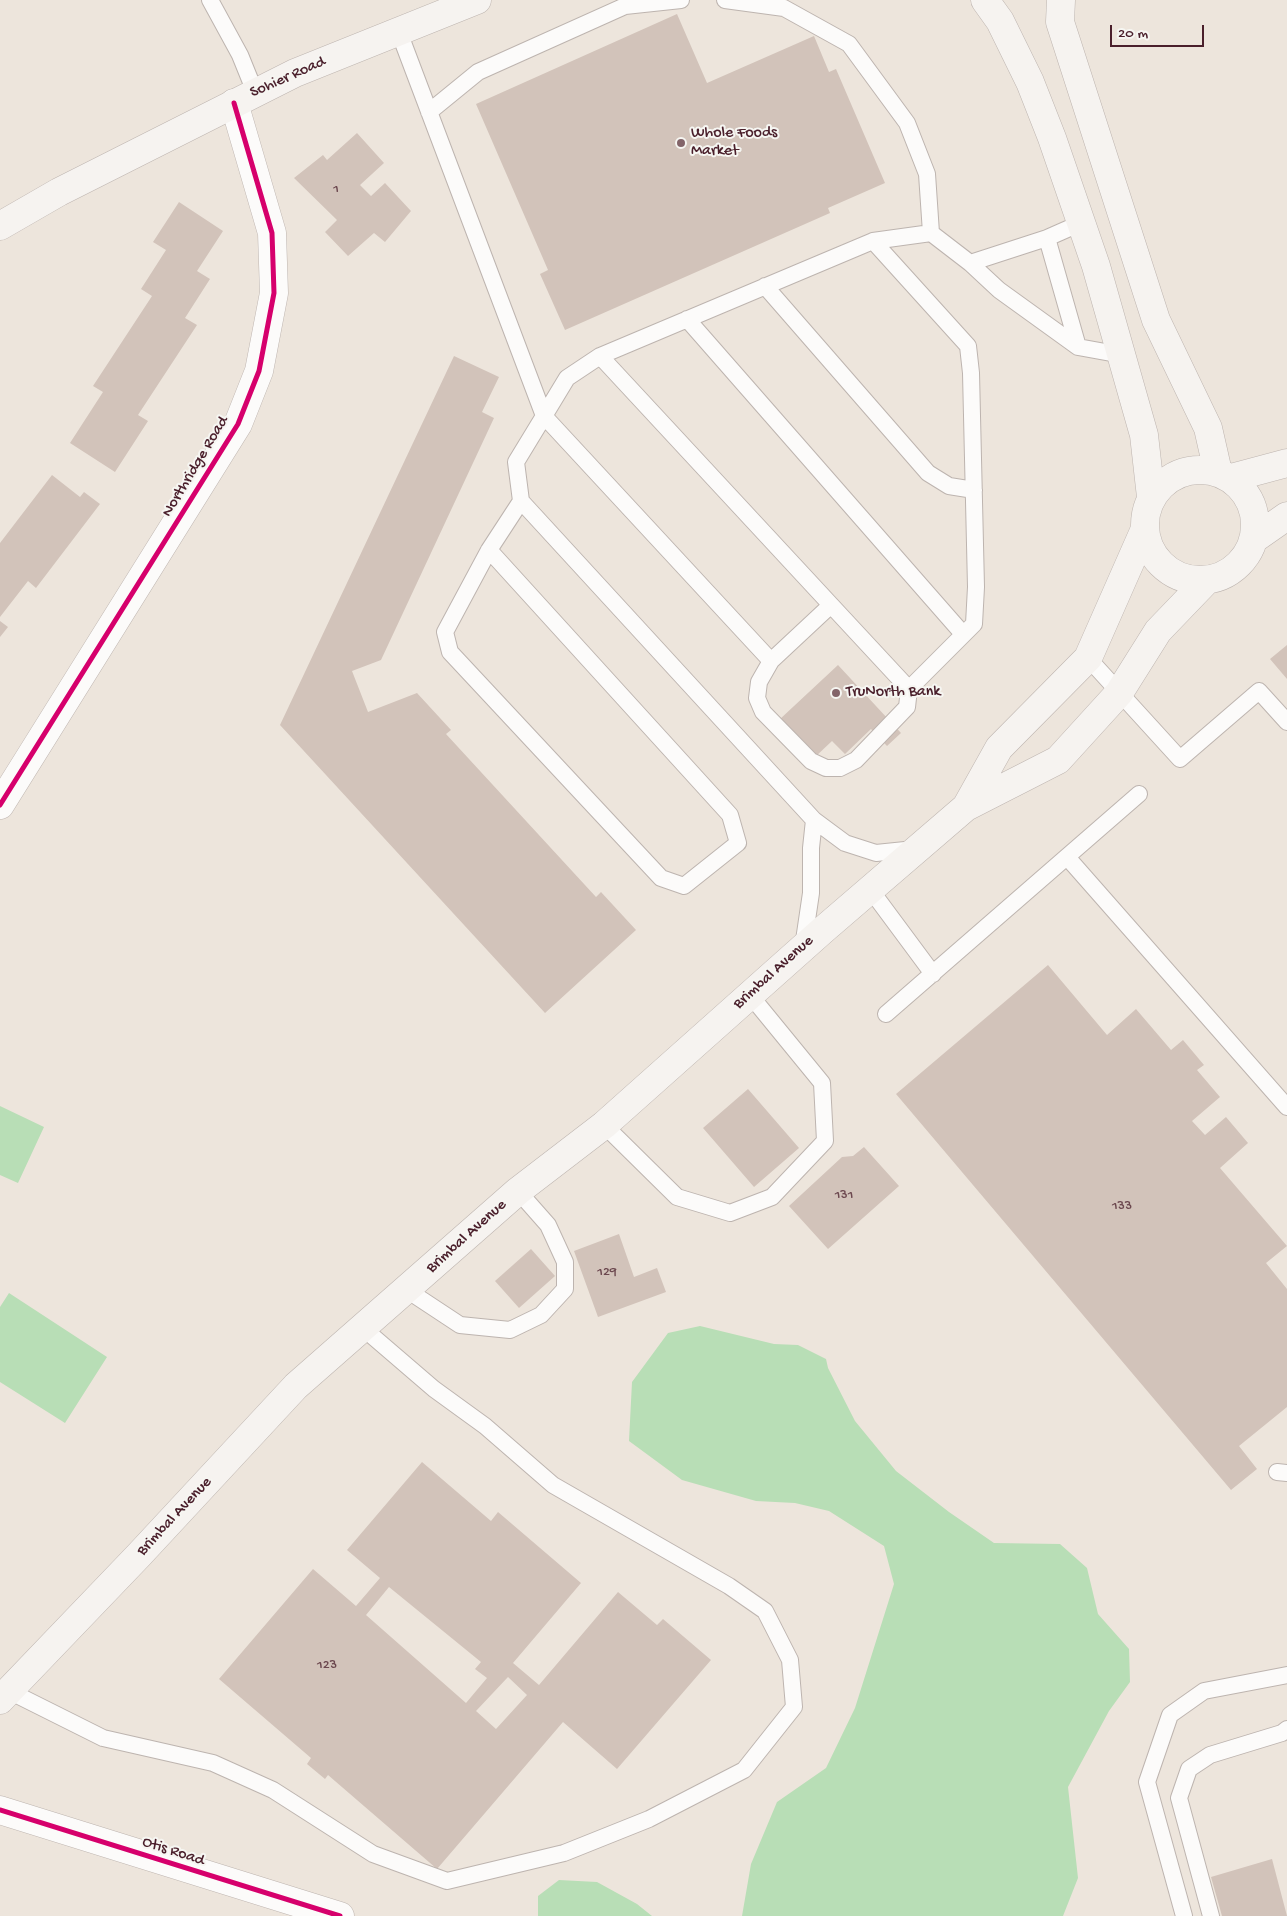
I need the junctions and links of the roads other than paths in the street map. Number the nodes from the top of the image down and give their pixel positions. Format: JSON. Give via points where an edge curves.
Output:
{"nodes":[{"id":1,"x":210,"y":0,"type":"edge"},
{"id":2,"x":477,"y":0,"type":"edge"},
{"id":3,"x":681,"y":0,"type":"edge"},
{"id":4,"x":726,"y":0,"type":"edge"},
{"id":5,"x":986,"y":0,"type":"edge"},
{"id":6,"x":1061,"y":0,"type":"edge"},
{"id":7,"x":399,"y":32,"type":"junction"},
{"id":8,"x":244,"y":98,"type":"junction"},
{"id":9,"x":429,"y":112,"type":"junction"},
{"id":10,"x":1081,"y":223,"type":"junction"},
{"id":11,"x":0,"y":226,"type":"edge"},
{"id":12,"x":931,"y":233,"type":"junction"},
{"id":13,"x":1047,"y":238,"type":"junction"},
{"id":14,"x":873,"y":241,"type":"junction"},
{"id":15,"x":970,"y":262,"type":"junction"},
{"id":16,"x":765,"y":286,"type":"junction"},
{"id":17,"x":687,"y":319,"type":"junction"},
{"id":18,"x":1078,"y":348,"type":"junction"},
{"id":19,"x":1122,"y":355,"type":"junction"},
{"id":20,"x":600,"y":356,"type":"junction"},
{"id":21,"x":544,"y":416,"type":"junction"},
{"id":22,"x":1287,"y":463,"type":"edge"},
{"id":23,"x":1225,"y":475,"type":"junction"},
{"id":24,"x":974,"y":490,"type":"junction"},
{"id":25,"x":1151,"y":497,"type":"junction"},
{"id":26,"x":521,"y":501,"type":"junction"},
{"id":27,"x":1287,"y":516,"type":"edge"},
{"id":28,"x":1144,"y":531,"type":"junction"},
{"id":29,"x":1254,"y":540,"type":"junction"},
{"id":30,"x":489,"y":550,"type":"junction"},
{"id":31,"x":1207,"y":580,"type":"junction"},
{"id":32,"x":832,"y":605,"type":"junction"},
{"id":33,"x":963,"y":634,"type":"junction"},
{"id":34,"x":1088,"y":658,"type":"junction"},
{"id":35,"x":771,"y":661,"type":"junction"},
{"id":36,"x":909,"y":689,"type":"junction"},
{"id":37,"x":1119,"y":693,"type":"junction"},
{"id":38,"x":1287,"y":722,"type":"edge"},
{"id":39,"x":1139,"y":794,"type":"dead end"},
{"id":40,"x":0,"y":805,"type":"edge"},
{"id":41,"x":966,"y":807,"type":"junction"},
{"id":42,"x":814,"y":820,"type":"junction"},
{"id":43,"x":917,"y":849,"type":"junction"},
{"id":44,"x":1067,"y":857,"type":"junction"},
{"id":45,"x":870,"y":889,"type":"junction"},
{"id":46,"x":802,"y":948,"type":"junction"},
{"id":47,"x":933,"y":974,"type":"junction"},
{"id":48,"x":750,"y":995,"type":"junction"},
{"id":49,"x":886,"y":1014,"type":"dead end"},
{"id":50,"x":1287,"y":1107,"type":"edge"},
{"id":51,"x":604,"y":1125,"type":"junction"},
{"id":52,"x":518,"y":1191,"type":"junction"},
{"id":53,"x":407,"y":1290,"type":"junction"},
{"id":54,"x":364,"y":1328,"type":"junction"},
{"id":55,"x":1287,"y":1674,"type":"edge"},
{"id":56,"x":4,"y":1695,"type":"edge"},
{"id":57,"x":1287,"y":1728,"type":"edge"},
{"id":58,"x":0,"y":1810,"type":"edge"},
{"id":59,"x":340,"y":1916,"type":"edge"},
{"id":60,"x":1184,"y":1916,"type":"edge"},
{"id":61,"x":1211,"y":1916,"type":"edge"}],
"edges":[{"from":1,"to":8,"type":"lane","via":[[240,55]]},
{"from":2,"to":7,"type":"main road","name":"Sohier Road"},
{"from":3,"to":9,"type":"lane","via":[[625,6],[478,72]]},
{"from":4,"to":12,"type":"lane","via":[[784,8],[850,44],[907,123],[927,174]]},
{"from":5,"to":10,"type":"main road","via":[[1030,82]]},
{"from":6,"to":23,"type":"main road","via":[[1060,22],[1156,320],[1208,428]]},
{"from":7,"to":8,"type":"main road","name":"Sohier Road"},
{"from":7,"to":9,"type":"lane"},
{"from":8,"to":11,"type":"main road","name":"Sohier Road","via":[[59,192]]},
{"from":8,"to":40,"type":"street","name":"Northridge Road","via":[[272,232],[274,293],[258,371],[238,424]]},
{"from":9,"to":21,"type":"lane"},
{"from":10,"to":13,"type":"lane"},
{"from":10,"to":19,"type":"main road"},
{"from":12,"to":14,"type":"lane"},
{"from":12,"to":15,"type":"lane"},
{"from":13,"to":15,"type":"lane"},
{"from":13,"to":18,"type":"lane"},
{"from":14,"to":16,"type":"lane"},
{"from":14,"to":24,"type":"lane","via":[[968,346]]},
{"from":15,"to":18,"type":"lane","via":[[999,290]]},
{"from":16,"to":17,"type":"lane"},
{"from":16,"to":24,"type":"lane","via":[[928,473],[949,486]]},
{"from":17,"to":20,"type":"lane"},
{"from":17,"to":33,"type":"lane"},
{"from":18,"to":19,"type":"lane"},
{"from":19,"to":25,"type":"main road","via":[[1144,435]]},
{"from":20,"to":21,"type":"lane","via":[[567,378]]},
{"from":20,"to":32,"type":"lane"},
{"from":21,"to":26,"type":"lane","via":[[516,462]]},
{"from":21,"to":35,"type":"lane"},
{"from":22,"to":23,"type":"main road"},
{"from":23,"to":25,"type":"main road","via":[[1199,469],[1180,472],[1164,482]]},
{"from":23,"to":29,"type":"main road","via":[[1244,490],[1252,505],[1256,522]]},
{"from":24,"to":33,"type":"lane","via":[[974,624]]},
{"from":25,"to":28,"type":"main road","via":[[1145,513]]},
{"from":26,"to":30,"type":"lane"},
{"from":26,"to":42,"type":"lane"},
{"from":27,"to":29,"type":"main road"},
{"from":28,"to":31,"type":"main road","via":[[1149,548],[1159,563],[1173,574],[1189,580]]},
{"from":28,"to":34,"type":"main road"},
{"from":29,"to":31,"type":"main road","via":[[1236,567],[1223,576]]},
{"from":30,"to":30,"type":"lane","via":[[445,632],[450,652],[661,878],[684,886],[738,843],[730,815]]},
{"from":31,"to":37,"type":"main road","via":[[1158,631]]},
{"from":32,"to":35,"type":"lane"},
{"from":32,"to":36,"type":"lane"},
{"from":33,"to":36,"type":"lane"},
{"from":34,"to":37,"type":"lane"},
{"from":34,"to":41,"type":"main road","via":[[999,748]]},
{"from":35,"to":36,"type":"lane","via":[[759,682],[757,698],[763,712],[811,761],[826,768],[840,768],[856,760],[907,707]]},
{"from":37,"to":38,"type":"lane","via":[[1180,759],[1259,691]]},
{"from":37,"to":41,"type":"main road","via":[[1058,760]]},
{"from":39,"to":44,"type":"lane"},
{"from":41,"to":43,"type":"main road","name":"Brimbal Avenue"},
{"from":42,"to":43,"type":"lane","via":[[845,843],[876,853]]},
{"from":42,"to":46,"type":"lane","via":[[811,893]]},
{"from":43,"to":45,"type":"main road","name":"Brimbal Avenue"},
{"from":44,"to":47,"type":"lane"},
{"from":44,"to":50,"type":"lane"},
{"from":45,"to":46,"type":"main road","name":"Brimbal Avenue"},
{"from":45,"to":47,"type":"lane"},
{"from":46,"to":48,"type":"main road","name":"Brimbal Avenue"},
{"from":47,"to":49,"type":"lane"},
{"from":48,"to":51,"type":"main road","name":"Brimbal Avenue"},
{"from":48,"to":51,"type":"lane","via":[[822,1083],[825,1141],[772,1197],[730,1213],[677,1197]]},
{"from":51,"to":52,"type":"main road","name":"Brimbal Avenue"},
{"from":52,"to":53,"type":"main road","name":"Brimbal Avenue"},
{"from":52,"to":53,"type":"lane","via":[[548,1225],[565,1262],[565,1290],[541,1315],[510,1330],[460,1325]]},
{"from":53,"to":54,"type":"main road","name":"Brimbal Avenue"},
{"from":54,"to":56,"type":"main road","name":"Brimbal Avenue","via":[[296,1386]]},
{"from":54,"to":56,"type":"lane","via":[[553,1485],[729,1586],[765,1611],[790,1660],[794,1707],[744,1770],[649,1819],[564,1853],[447,1881],[373,1854],[272,1790],[213,1763],[103,1738]]},
{"from":55,"to":60,"type":"lane","via":[[1204,1691],[1170,1715],[1147,1782]]},
{"from":57,"to":61,"type":"lane","via":[[1282,1733],[1210,1755],[1189,1769],[1179,1798]]},
{"from":58,"to":59,"type":"street","name":"Otis Road"}]}
